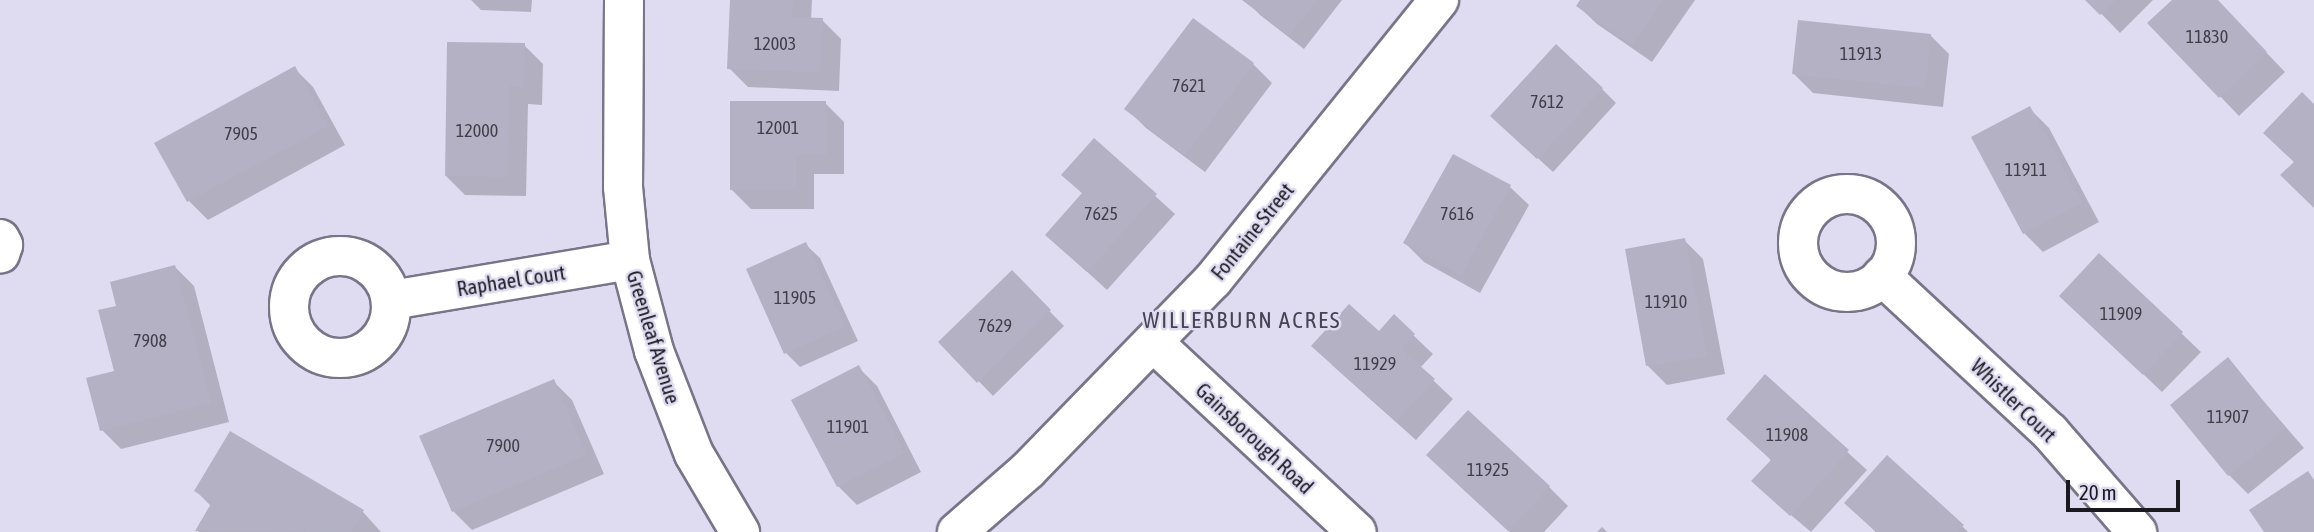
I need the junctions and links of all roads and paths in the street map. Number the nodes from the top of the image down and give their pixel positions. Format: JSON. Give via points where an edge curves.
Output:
{"nodes":[{"id":1,"x":624,"y":0,"type":"edge"},
{"id":2,"x":1439,"y":0,"type":"edge"},
{"id":3,"x":0,"y":239,"type":"edge"},
{"id":4,"x":0,"y":254,"type":"edge"},
{"id":5,"x":630,"y":260,"type":"junction"},
{"id":6,"x":1882,"y":276,"type":"dead end"},
{"id":7,"x":391,"y":300,"type":"dead end"},
{"id":8,"x":1154,"y":343,"type":"junction"},
{"id":9,"x":740,"y":532,"type":"edge"},
{"id":10,"x":957,"y":532,"type":"edge"},
{"id":11,"x":1357,"y":532,"type":"edge"},
{"id":12,"x":2137,"y":532,"type":"edge"}],
"edges":[{"from":1,"to":5,"type":"street","name":"Greenleaf Avenue","via":[[623,187]]},
{"from":2,"to":8,"type":"street","name":"Fontaine Street","via":[[1213,280]]},
{"from":3,"to":4,"type":"street"},
{"from":5,"to":7,"type":"street","name":"Raphael Court"},
{"from":5,"to":9,"type":"street","name":"Greenleaf Avenue","via":[[654,351],[694,454]]},
{"from":6,"to":12,"type":"street","name":"Whistler Court","via":[[2050,432]]},
{"from":8,"to":10,"type":"street","name":"Fontaine Street","via":[[1028,470]]},
{"from":8,"to":11,"type":"street","name":"Gainsborough Road"}]}
